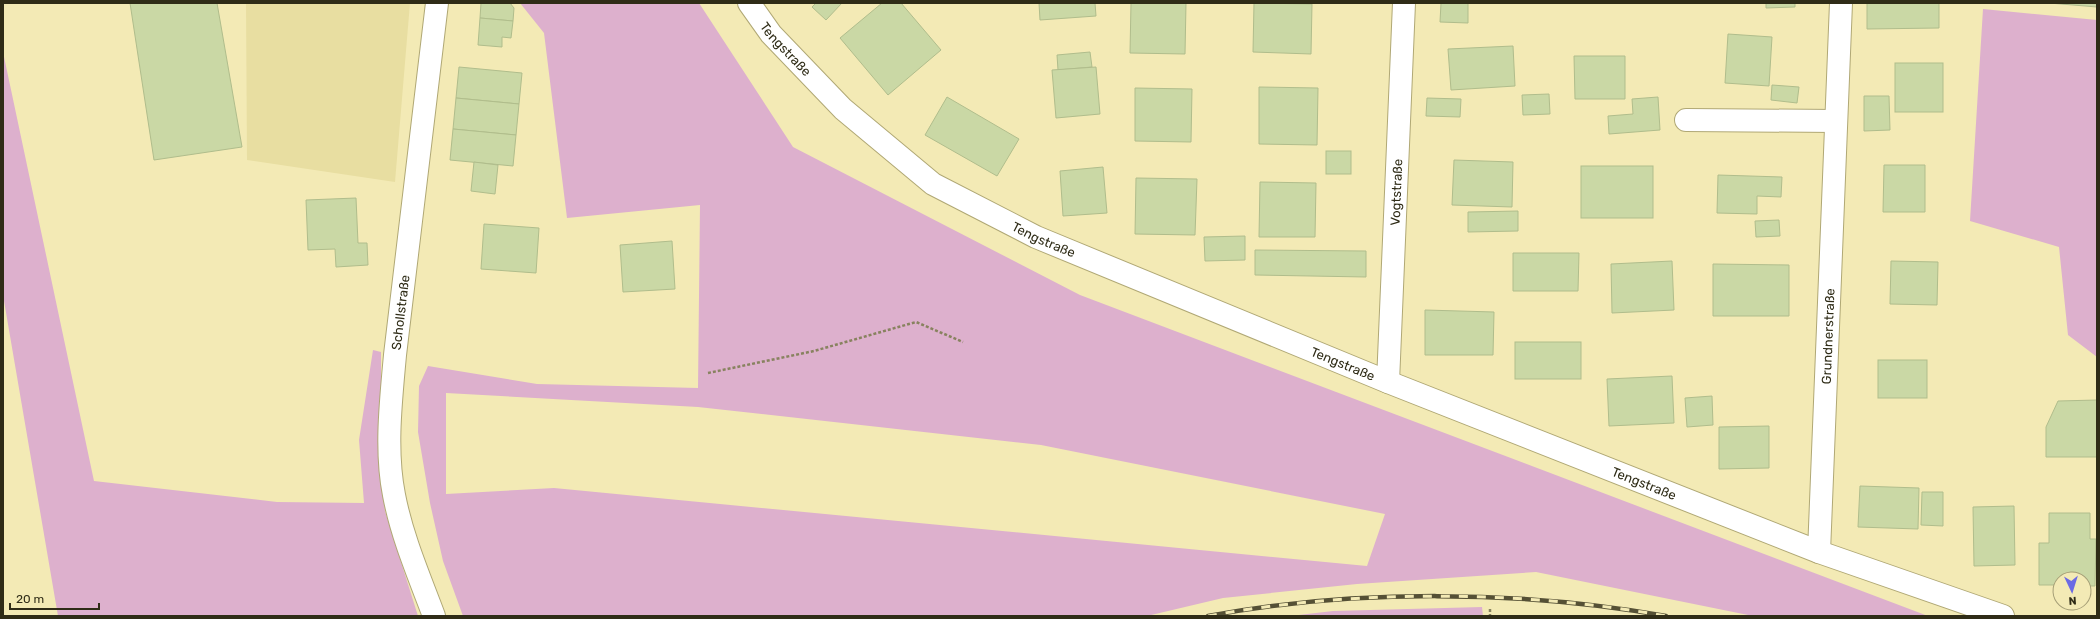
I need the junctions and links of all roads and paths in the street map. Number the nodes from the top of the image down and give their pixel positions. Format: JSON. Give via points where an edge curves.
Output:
{"nodes":[{"id":1,"x":437,"y":3,"type":"edge"},
{"id":2,"x":749,"y":3,"type":"edge"},
{"id":3,"x":1404,"y":3,"type":"edge"},
{"id":4,"x":1841,"y":3,"type":"edge"},
{"id":5,"x":1686,"y":120,"type":"dead end"},
{"id":6,"x":1836,"y":121,"type":"junction"},
{"id":7,"x":963,"y":342,"type":"dead end"},
{"id":8,"x":708,"y":373,"type":"dead end"},
{"id":9,"x":1388,"y":382,"type":"junction"},
{"id":10,"x":1819,"y":552,"type":"junction"},
{"id":11,"x":1490,"y":609,"type":"dead end"},
{"id":12,"x":434,"y":616,"type":"edge"},
{"id":13,"x":1490,"y":616,"type":"edge"},
{"id":14,"x":2003,"y":616,"type":"edge"}],
"edges":[{"from":1,"to":12,"type":"street","name":"Schollstraße","via":[[395,355],[390,450],[398,516]]},
{"from":2,"to":9,"type":"street","name":"Tengstraße","via":[[771,34],[843,110],[933,184],[1036,238]]},
{"from":3,"to":9,"type":"street","name":"Vogtstraße"},
{"from":4,"to":6,"type":"street","name":"Grundnerstraße"},
{"from":5,"to":6,"type":"street"},
{"from":6,"to":10,"type":"street","name":"Grundnerstraße"},
{"from":7,"to":8,"type":"path","via":[[916,322],[814,351]]},
{"from":9,"to":10,"type":"street","name":"Tengstraße"},
{"from":10,"to":14,"type":"street","name":"Tengstraße"},
{"from":11,"to":13,"type":"path"}]}
